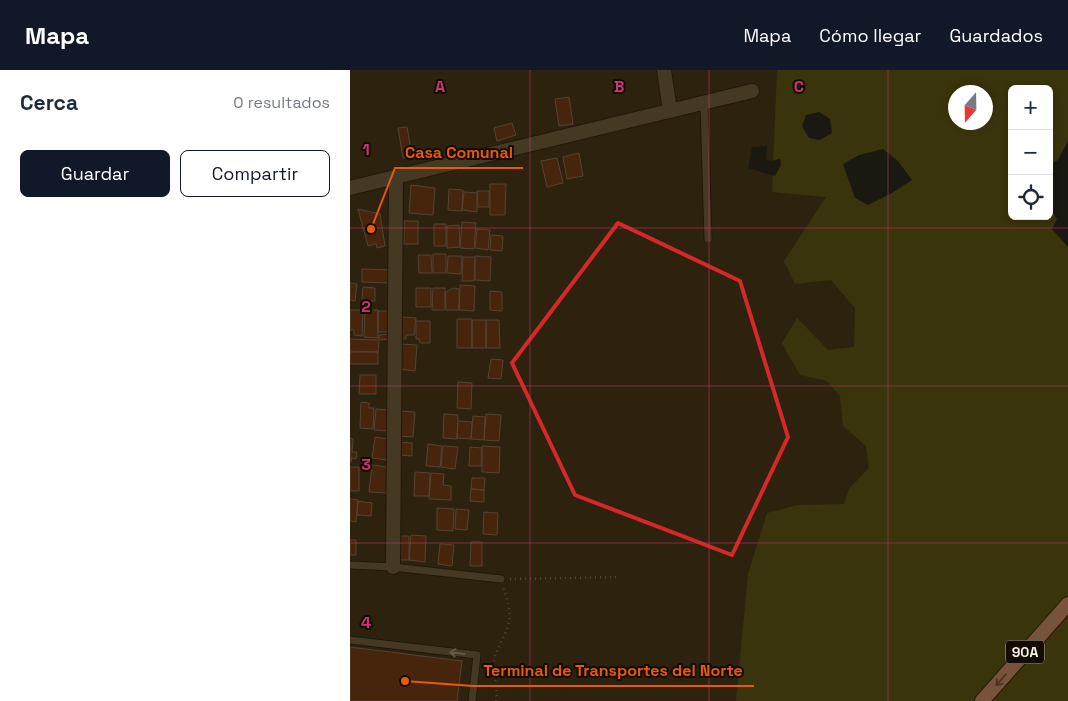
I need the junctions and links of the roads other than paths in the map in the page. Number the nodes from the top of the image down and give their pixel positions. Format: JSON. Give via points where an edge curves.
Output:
{"nodes":[{"id":1,"x":664,"y":70,"type":"edge"},
{"id":2,"x":752,"y":91,"type":"dead end"},
{"id":3,"x":704,"y":103,"type":"junction"},
{"id":4,"x":670,"y":111,"type":"junction"},
{"id":5,"x":396,"y":178,"type":"junction"},
{"id":6,"x":350,"y":188,"type":"edge"},
{"id":7,"x":708,"y":239,"type":"dead end"},
{"id":8,"x":350,"y":565,"type":"edge"},
{"id":9,"x":393,"y":567,"type":"junction"},
{"id":10,"x":501,"y":579,"type":"road end"},
{"id":11,"x":1068,"y":604,"type":"edge"},
{"id":12,"x":350,"y":640,"type":"edge"},
{"id":13,"x":472,"y":701,"type":"edge"},
{"id":14,"x":982,"y":701,"type":"edge"}],
"edges":[{"from":1,"to":4,"type":"street"},
{"from":2,"to":3,"type":"street"},
{"from":3,"to":4,"type":"street"},
{"from":3,"to":7,"type":"lane"},
{"from":4,"to":5,"type":"street"},
{"from":5,"to":6,"type":"street"},
{"from":5,"to":9,"type":"street"},
{"from":8,"to":9,"type":"lane"},
{"from":9,"to":10,"type":"lane"},
{"from":11,"to":14,"type":"highway","number":"90A","one_way":true},
{"from":13,"to":12,"type":"lane","one_way":true,"via":[[477,655]]}]}
